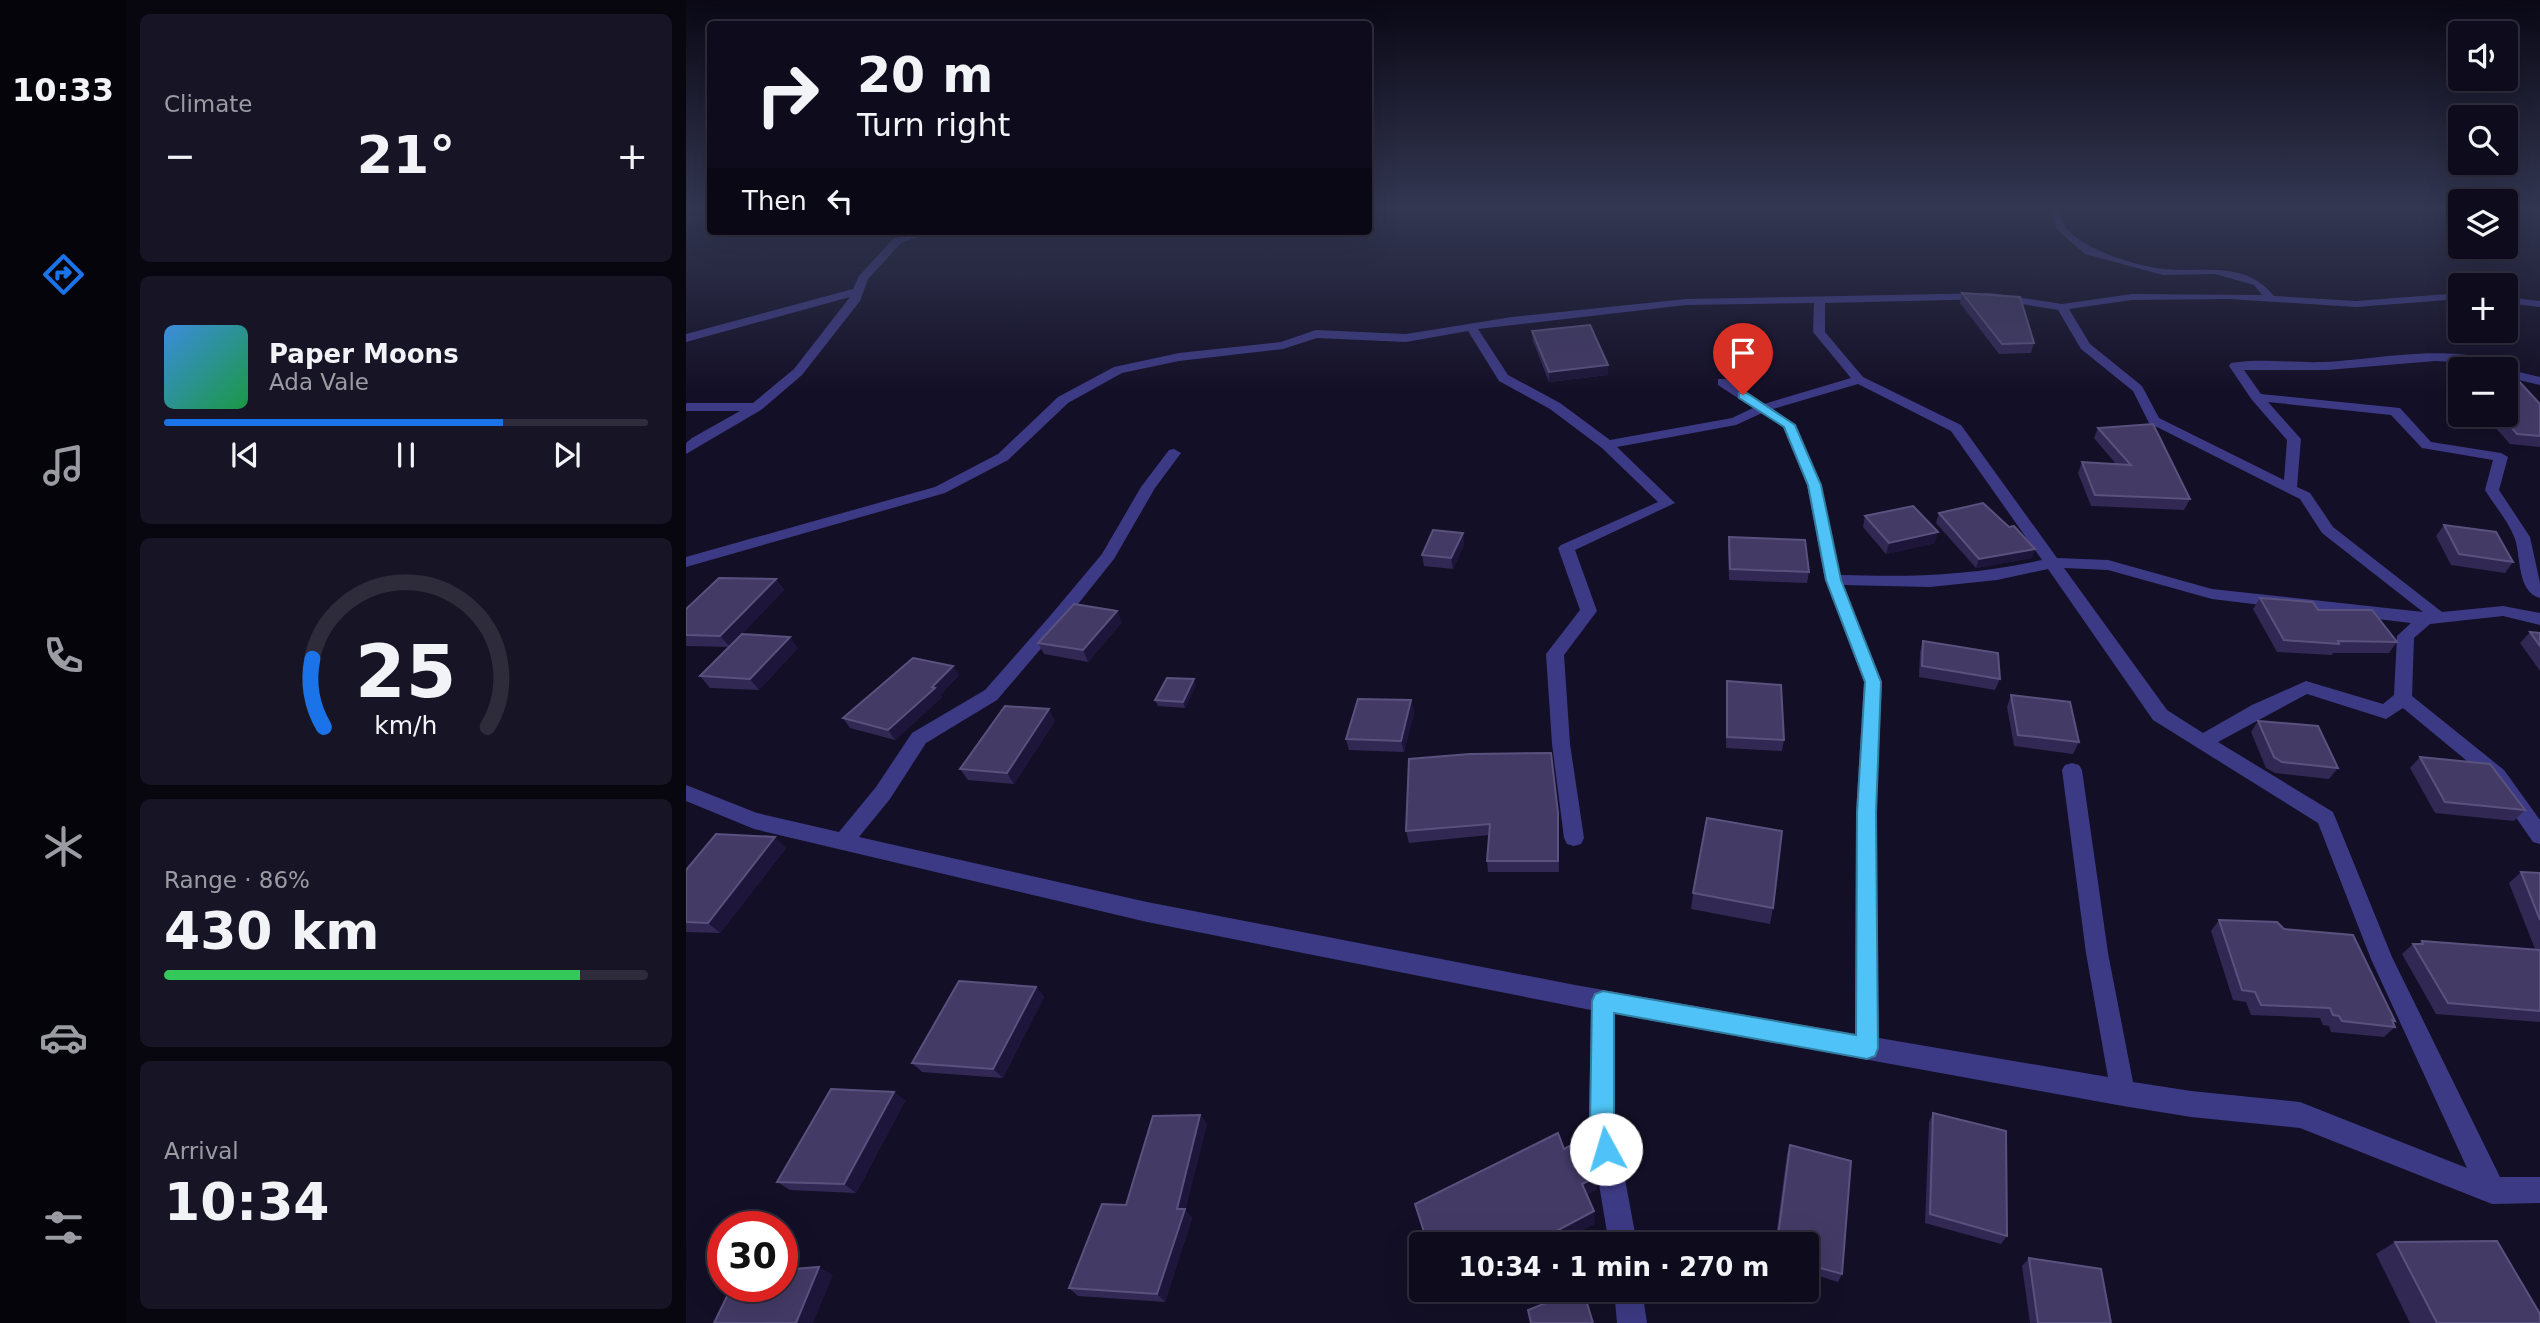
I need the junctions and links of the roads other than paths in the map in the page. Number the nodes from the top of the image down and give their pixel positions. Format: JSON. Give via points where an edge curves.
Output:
{"nodes":[{"id":1,"x":870,"y":270,"type":"edge"},
{"id":2,"x":2155,"y":270,"type":"edge"},
{"id":3,"x":858,"y":291,"type":"junction"},
{"id":4,"x":2448,"y":295,"type":"edge"},
{"id":5,"x":1820,"y":299,"type":"junction"},
{"id":6,"x":2272,"y":300,"type":"junction"},
{"id":7,"x":2518,"y":301,"type":"edge"},
{"id":8,"x":2540,"y":304,"type":"edge"},
{"id":9,"x":2062,"y":307,"type":"junction"},
{"id":10,"x":1471,"y":327,"type":"junction"},
{"id":11,"x":686,"y":338,"type":"edge"},
{"id":12,"x":2448,"y":360,"type":"edge"},
{"id":13,"x":2518,"y":376,"type":"edge"},
{"id":14,"x":1859,"y":380,"type":"junction"},
{"id":15,"x":2540,"y":381,"type":"edge"},
{"id":16,"x":1722,"y":382,"type":"dead end"},
{"id":17,"x":2257,"y":397,"type":"junction"},
{"id":18,"x":686,"y":407,"type":"edge"},
{"id":19,"x":756,"y":407,"type":"junction"},
{"id":20,"x":1763,"y":408,"type":"junction"},
{"id":21,"x":1607,"y":445,"type":"junction"},
{"id":22,"x":686,"y":450,"type":"edge"},
{"id":23,"x":1174,"y":453,"type":"dead end"},
{"id":24,"x":2290,"y":489,"type":"junction"},
{"id":25,"x":686,"y":562,"type":"edge"},
{"id":26,"x":2052,"y":564,"type":"junction"},
{"id":27,"x":1833,"y":580,"type":"junction"},
{"id":28,"x":2540,"y":593,"type":"edge"},
{"id":29,"x":2426,"y":619,"type":"junction"},
{"id":30,"x":2540,"y":619,"type":"edge"},
{"id":31,"x":2403,"y":698,"type":"junction"},
{"id":32,"x":2203,"y":742,"type":"junction"},
{"id":33,"x":2072,"y":770,"type":"dead end"},
{"id":34,"x":686,"y":793,"type":"edge"},
{"id":35,"x":2540,"y":836,"type":"edge"},
{"id":36,"x":1574,"y":838,"type":"dead end"},
{"id":37,"x":843,"y":842,"type":"junction"},
{"id":38,"x":1603,"y":1001,"type":"junction"},
{"id":39,"x":1867,"y":1048,"type":"junction"},
{"id":40,"x":2123,"y":1093,"type":"junction"},
{"id":41,"x":2540,"y":1190,"type":"edge"},
{"id":42,"x":2492,"y":1191,"type":"junction"},
{"id":43,"x":1621,"y":1232,"type":"edge"},
{"id":44,"x":1629,"y":1302,"type":"edge"},
{"id":45,"x":1632,"y":1323,"type":"edge"}],
"edges":[{"from":1,"to":3,"type":"street"},
{"from":2,"to":6,"type":"street","via":[[2215,271],[2258,284]]},
{"from":3,"to":11,"type":"street"},
{"from":3,"to":19,"type":"street","via":[[810,359]]},
{"from":4,"to":6,"type":"street","via":[[2356,304]]},
{"from":5,"to":9,"type":"street","via":[[1991,296]]},
{"from":5,"to":10,"type":"street","via":[[1635,306]]},
{"from":5,"to":14,"type":"street","via":[[1819,332]]},
{"from":6,"to":9,"type":"street","via":[[2132,297]]},
{"from":7,"to":8,"type":"street"},
{"from":9,"to":24,"type":"street","via":[[2085,346],[2138,389],[2154,420]]},
{"from":10,"to":21,"type":"street","via":[[1503,378],[1555,406]]},
{"from":10,"to":25,"type":"street","via":[[1406,338],[1316,334],[1283,345],[1118,369],[1063,400],[1003,457],[940,490]]},
{"from":12,"to":17,"type":"street","via":[[2235,366]]},
{"from":13,"to":15,"type":"street"},
{"from":14,"to":20,"type":"street"},
{"from":14,"to":26,"type":"street","via":[[1956,428]]},
{"from":16,"to":20,"type":"street"},
{"from":17,"to":24,"type":"street","via":[[2294,439]]},
{"from":17,"to":28,"type":"street","via":[[2395,411],[2427,445],[2501,457],[2492,490],[2522,537],[2532,584]]},
{"from":18,"to":19,"type":"street"},
{"from":19,"to":22,"type":"street"},
{"from":20,"to":21,"type":"street","via":[[1736,421]]},
{"from":20,"to":27,"type":"street","via":[[1789,425],[1814,485]]},
{"from":21,"to":36,"type":"street","via":[[1668,503],[1566,548],[1589,611],[1555,654]]},
{"from":23,"to":37,"type":"street","via":[[1148,487],[1108,556],[1056,620],[991,695],[919,738]]},
{"from":24,"to":29,"type":"street","via":[[2305,496],[2327,530],[2434,612]]},
{"from":26,"to":27,"type":"street","via":[[1930,582]]},
{"from":26,"to":29,"type":"street","via":[[2108,565],[2212,594]]},
{"from":26,"to":32,"type":"street","via":[[2161,715]]},
{"from":27,"to":39,"type":"street","via":[[1873,682],[1866,813]]},
{"from":29,"to":30,"type":"street","via":[[2503,611]]},
{"from":29,"to":31,"type":"street","via":[[2406,636]]},
{"from":31,"to":32,"type":"street","via":[[2386,712],[2306,687]]},
{"from":31,"to":35,"type":"street","via":[[2497,775]]},
{"from":32,"to":42,"type":"street","via":[[2326,818],[2382,959]]},
{"from":33,"to":40,"type":"street","via":[[2097,953]]},
{"from":34,"to":37,"type":"street","via":[[754,821]]},
{"from":37,"to":38,"type":"street","via":[[1147,912]]},
{"from":38,"to":39,"type":"street"},
{"from":38,"to":43,"type":"street","via":[[1602,1125]]},
{"from":39,"to":40,"type":"street"},
{"from":40,"to":42,"type":"street","via":[[2300,1115]]},
{"from":41,"to":42,"type":"street"},
{"from":44,"to":45,"type":"street"}]}
